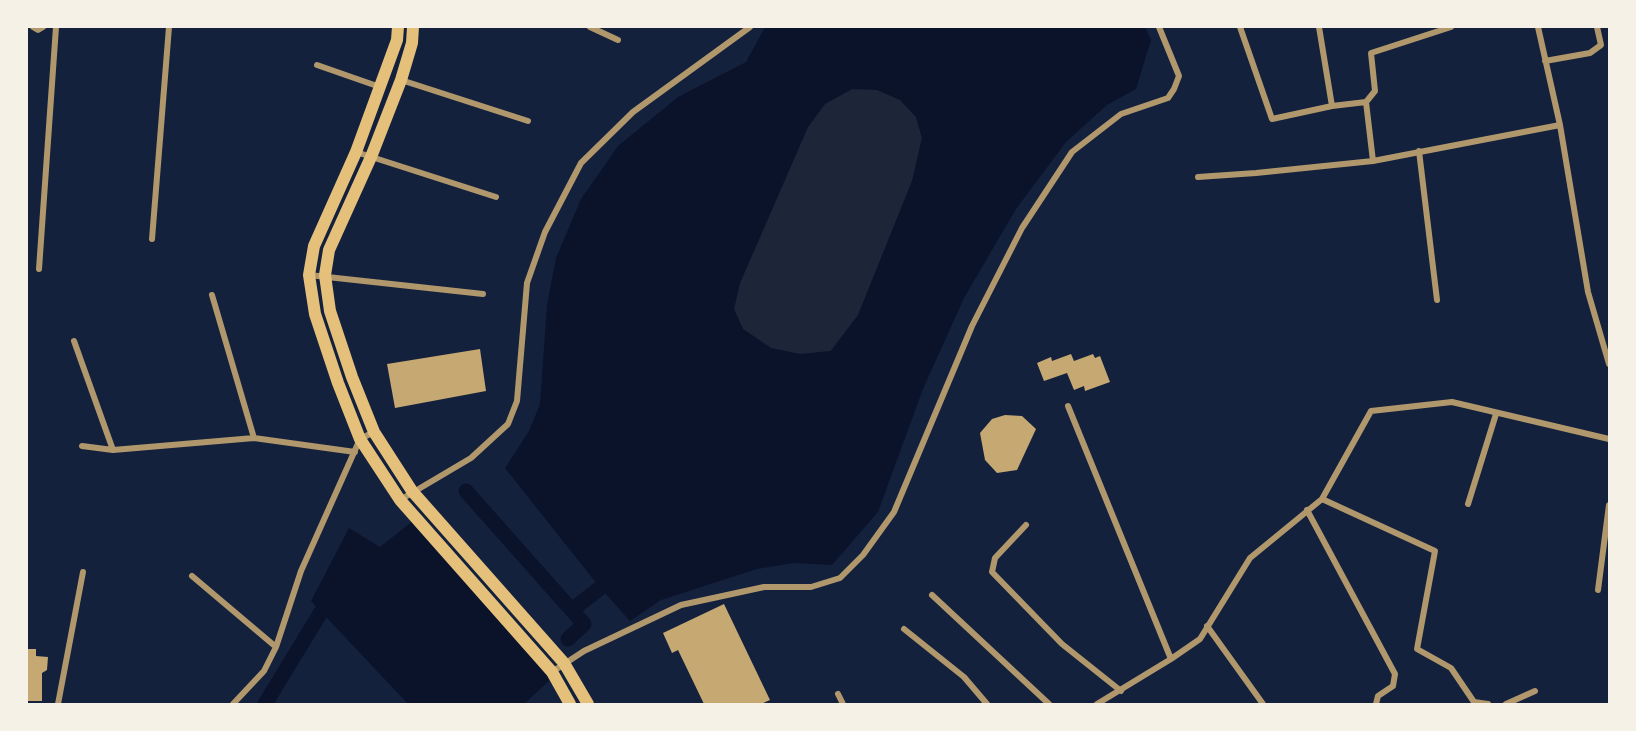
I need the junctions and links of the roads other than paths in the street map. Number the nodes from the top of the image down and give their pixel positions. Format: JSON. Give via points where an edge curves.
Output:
{"nodes":[{"id":1,"x":33,"y":27,"type":"edge"},
{"id":2,"x":44,"y":27,"type":"edge"},
{"id":3,"x":56,"y":27,"type":"edge"},
{"id":4,"x":170,"y":27,"type":"edge"},
{"id":5,"x":398,"y":27,"type":"edge"},
{"id":6,"x":413,"y":27,"type":"edge"},
{"id":7,"x":590,"y":27,"type":"edge"},
{"id":8,"x":750,"y":27,"type":"edge"},
{"id":9,"x":1159,"y":27,"type":"edge"},
{"id":10,"x":1240,"y":27,"type":"edge"},
{"id":11,"x":1319,"y":27,"type":"edge"},
{"id":12,"x":1451,"y":27,"type":"edge"},
{"id":13,"x":1538,"y":27,"type":"edge"},
{"id":14,"x":1598,"y":27,"type":"edge"},
{"id":15,"x":618,"y":40,"type":"dead end"},
{"id":16,"x":1545,"y":61,"type":"junction"},
{"id":17,"x":317,"y":65,"type":"dead end"},
{"id":18,"x":401,"y":80,"type":"junction"},
{"id":19,"x":380,"y":87,"type":"junction"},
{"id":20,"x":1366,"y":102,"type":"junction"},
{"id":21,"x":1332,"y":106,"type":"junction"},
{"id":22,"x":528,"y":121,"type":"dead end"},
{"id":23,"x":1560,"y":125,"type":"junction"},
{"id":24,"x":1419,"y":151,"type":"junction"},
{"id":25,"x":356,"y":152,"type":"junction"},
{"id":26,"x":371,"y":157,"type":"junction"},
{"id":27,"x":1372,"y":161,"type":"junction"},
{"id":28,"x":1198,"y":177,"type":"dead end"},
{"id":29,"x":496,"y":197,"type":"dead end"},
{"id":30,"x":152,"y":239,"type":"dead end"},
{"id":31,"x":39,"y":269,"type":"dead end"},
{"id":32,"x":309,"y":275,"type":"junction"},
{"id":33,"x":325,"y":275,"type":"junction"},
{"id":34,"x":483,"y":294,"type":"dead end"},
{"id":35,"x":212,"y":295,"type":"dead end"},
{"id":36,"x":1437,"y":300,"type":"dead end"},
{"id":37,"x":74,"y":341,"type":"dead end"},
{"id":38,"x":1609,"y":364,"type":"edge"},
{"id":39,"x":1068,"y":406,"type":"dead end"},
{"id":40,"x":1496,"y":414,"type":"junction"},
{"id":41,"x":374,"y":432,"type":"junction"},
{"id":42,"x":254,"y":438,"type":"junction"},
{"id":43,"x":360,"y":439,"type":"junction"},
{"id":44,"x":1609,"y":440,"type":"edge"},
{"id":45,"x":82,"y":446,"type":"dead end"},
{"id":46,"x":113,"y":450,"type":"junction"},
{"id":47,"x":355,"y":452,"type":"junction"},
{"id":48,"x":412,"y":491,"type":"junction"},
{"id":49,"x":1322,"y":499,"type":"junction"},
{"id":50,"x":400,"y":500,"type":"junction"},
{"id":51,"x":1468,"y":504,"type":"dead end"},
{"id":52,"x":1609,"y":505,"type":"edge"},
{"id":53,"x":1307,"y":510,"type":"junction"},
{"id":54,"x":1026,"y":525,"type":"dead end"},
{"id":55,"x":83,"y":572,"type":"dead end"},
{"id":56,"x":192,"y":576,"type":"dead end"},
{"id":57,"x":1598,"y":590,"type":"dead end"},
{"id":58,"x":932,"y":595,"type":"dead end"},
{"id":59,"x":1207,"y":626,"type":"junction"},
{"id":60,"x":904,"y":629,"type":"dead end"},
{"id":61,"x":276,"y":646,"type":"junction"},
{"id":62,"x":1171,"y":659,"type":"junction"},
{"id":63,"x":564,"y":663,"type":"junction"},
{"id":64,"x":552,"y":672,"type":"junction"},
{"id":65,"x":1121,"y":691,"type":"junction"},
{"id":66,"x":1535,"y":691,"type":"dead end"},
{"id":67,"x":838,"y":694,"type":"dead end"},
{"id":68,"x":58,"y":704,"type":"edge"},
{"id":69,"x":233,"y":704,"type":"edge"},
{"id":70,"x":570,"y":704,"type":"edge"},
{"id":71,"x":588,"y":704,"type":"edge"},
{"id":72,"x":843,"y":704,"type":"edge"},
{"id":73,"x":987,"y":704,"type":"edge"},
{"id":74,"x":1049,"y":704,"type":"edge"},
{"id":75,"x":1097,"y":704,"type":"edge"},
{"id":76,"x":1263,"y":704,"type":"edge"},
{"id":77,"x":1376,"y":704,"type":"edge"},
{"id":78,"x":1488,"y":704,"type":"edge"},
{"id":79,"x":1506,"y":704,"type":"edge"}],
"edges":[{"from":1,"to":2,"type":"street"},
{"from":3,"to":31,"type":"street"},
{"from":4,"to":30,"type":"street"},
{"from":5,"to":19,"type":"main road"},
{"from":6,"to":18,"type":"main road"},
{"from":7,"to":15,"type":"street"},
{"from":8,"to":48,"type":"street","via":[[633,112],[581,163],[545,232],[527,283],[517,401],[508,424],[471,458]]},
{"from":9,"to":63,"type":"street","via":[[1179,76],[1174,89],[1168,98],[1121,114],[1072,152],[1022,228],[972,326],[894,512],[863,555],[840,578],[810,587],[764,587],[681,605]]},
{"from":10,"to":21,"type":"street","via":[[1272,119]]},
{"from":11,"to":21,"type":"street"},
{"from":12,"to":20,"type":"street","via":[[1371,53],[1375,91]]},
{"from":13,"to":16,"type":"street"},
{"from":14,"to":16,"type":"street","via":[[1600,45],[1590,53]]},
{"from":16,"to":23,"type":"street"},
{"from":17,"to":19,"type":"street"},
{"from":18,"to":22,"type":"street"},
{"from":18,"to":26,"type":"main road"},
{"from":19,"to":25,"type":"main road"},
{"from":20,"to":21,"type":"street"},
{"from":20,"to":27,"type":"street"},
{"from":23,"to":24,"type":"street"},
{"from":23,"to":38,"type":"street","via":[[1588,292]]},
{"from":24,"to":27,"type":"street"},
{"from":24,"to":36,"type":"street"},
{"from":25,"to":26,"type":"street"},
{"from":25,"to":32,"type":"main road","via":[[314,246]]},
{"from":26,"to":29,"type":"street"},
{"from":26,"to":33,"type":"main road","via":[[329,249]]},
{"from":27,"to":28,"type":"street"},
{"from":32,"to":33,"type":"street"},
{"from":32,"to":43,"type":"main road","via":[[315,314]]},
{"from":33,"to":34,"type":"street"},
{"from":33,"to":41,"type":"main road","via":[[330,311]]},
{"from":35,"to":42,"type":"street"},
{"from":37,"to":46,"type":"street"},
{"from":39,"to":62,"type":"street"},
{"from":40,"to":44,"type":"street"},
{"from":40,"to":49,"type":"street","via":[[1452,402],[1371,411]]},
{"from":40,"to":51,"type":"street"},
{"from":41,"to":43,"type":"street"},
{"from":41,"to":48,"type":"main road"},
{"from":42,"to":46,"type":"street"},
{"from":42,"to":47,"type":"street"},
{"from":43,"to":47,"type":"street"},
{"from":43,"to":50,"type":"main road"},
{"from":45,"to":46,"type":"street"},
{"from":47,"to":61,"type":"street","via":[[302,571]]},
{"from":48,"to":50,"type":"street"},
{"from":48,"to":63,"type":"main road"},
{"from":49,"to":53,"type":"street"},
{"from":49,"to":78,"type":"street","via":[[1435,551],[1418,649],[1451,668],[1474,702]]},
{"from":50,"to":64,"type":"main road"},
{"from":52,"to":57,"type":"street"},
{"from":53,"to":59,"type":"street","via":[[1250,558]]},
{"from":53,"to":77,"type":"street","via":[[1395,674],[1393,686],[1378,696]]},
{"from":54,"to":65,"type":"street","via":[[995,558],[992,572],[1062,644]]},
{"from":55,"to":68,"type":"street"},
{"from":56,"to":61,"type":"street"},
{"from":58,"to":74,"type":"street"},
{"from":59,"to":62,"type":"street","via":[[1200,639]]},
{"from":59,"to":76,"type":"street"},
{"from":60,"to":73,"type":"street","via":[[964,677]]},
{"from":61,"to":69,"type":"street","via":[[264,671]]},
{"from":62,"to":65,"type":"street"},
{"from":63,"to":64,"type":"street"},
{"from":63,"to":71,"type":"main road"},
{"from":64,"to":70,"type":"main road"},
{"from":65,"to":75,"type":"street"},
{"from":66,"to":79,"type":"street"},
{"from":67,"to":72,"type":"street"}]}
